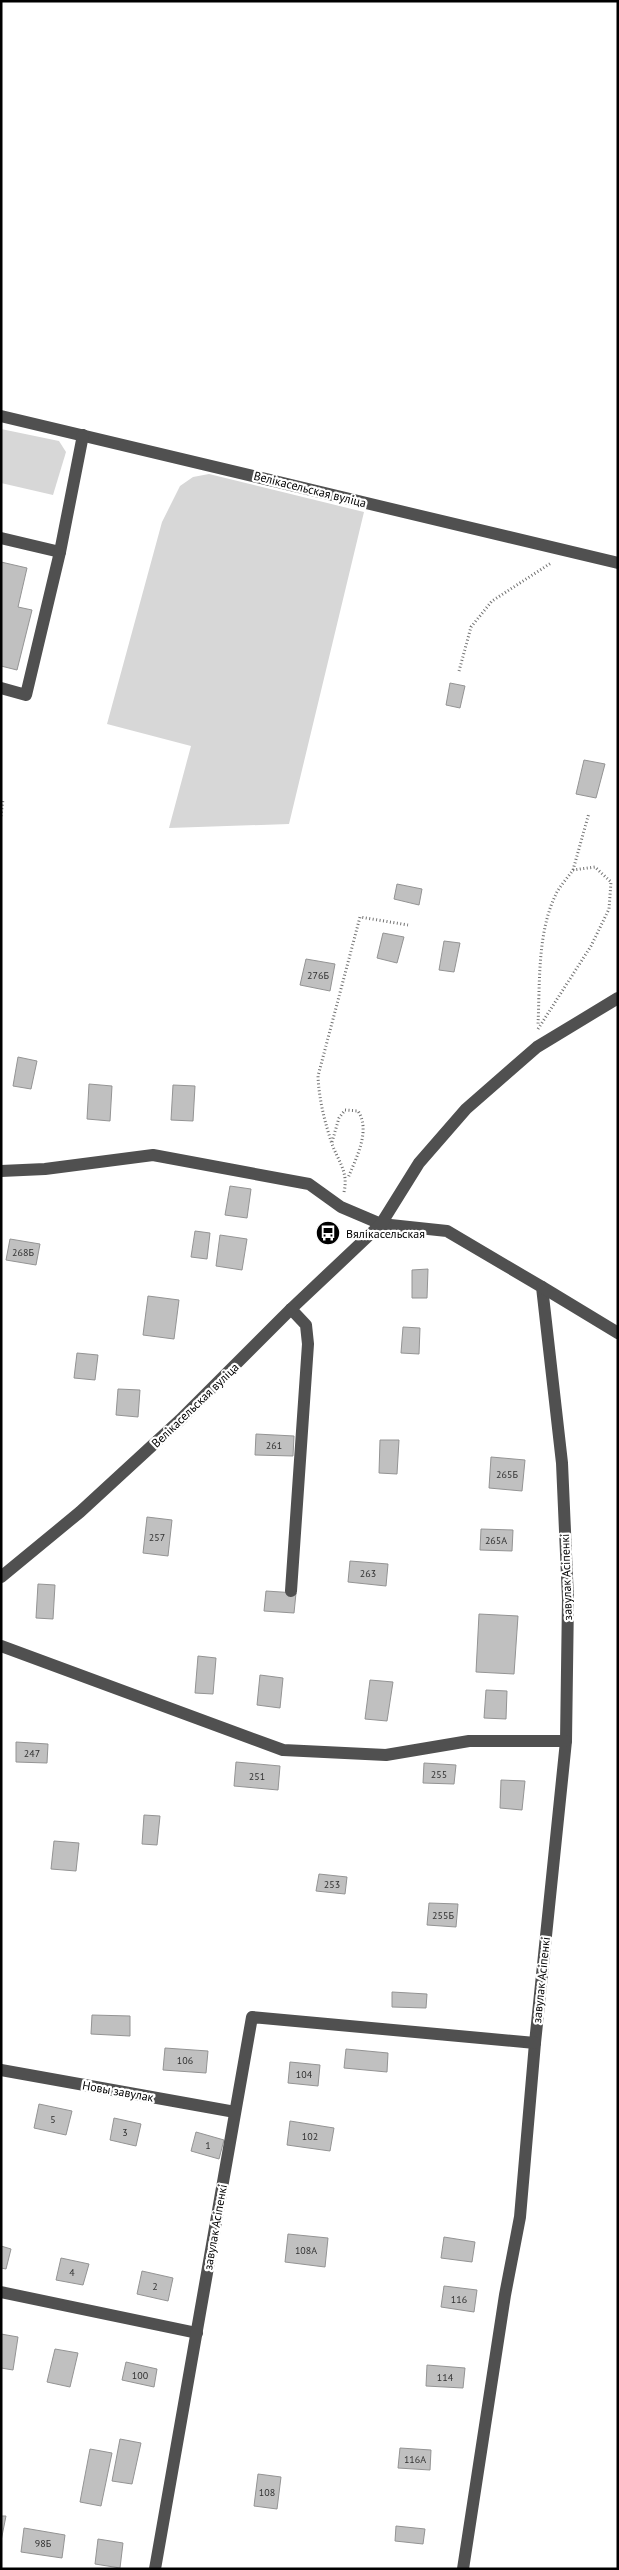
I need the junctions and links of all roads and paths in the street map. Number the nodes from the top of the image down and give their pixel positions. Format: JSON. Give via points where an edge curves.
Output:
{"nodes":[{"id":1,"x":1,"y":416,"type":"edge"},
{"id":2,"x":83,"y":435,"type":"junction"},
{"id":3,"x":1,"y":538,"type":"edge"},
{"id":4,"x":60,"y":552,"type":"junction"},
{"id":5,"x":569,"y":552,"type":"junction"},
{"id":6,"x":618,"y":563,"type":"edge"},
{"id":7,"x":459,"y":671,"type":"dead end"},
{"id":8,"x":1,"y":688,"type":"edge"},
{"id":9,"x":3,"y":799,"type":"dead end"},
{"id":10,"x":589,"y":813,"type":"dead end"},
{"id":11,"x":1,"y":816,"type":"edge"},
{"id":12,"x":573,"y":870,"type":"junction"},
{"id":13,"x":408,"y":925,"type":"dead end"},
{"id":14,"x":618,"y":998,"type":"edge"},
{"id":15,"x":538,"y":1025,"type":"junction"},
{"id":16,"x":537,"y":1047,"type":"junction"},
{"id":17,"x":331,"y":1142,"type":"junction"},
{"id":18,"x":1,"y":1171,"type":"edge"},
{"id":19,"x":348,"y":1178,"type":"junction"},
{"id":20,"x":341,"y":1207,"type":"junction"},
{"id":21,"x":381,"y":1224,"type":"junction"},
{"id":22,"x":542,"y":1287,"type":"junction"},
{"id":23,"x":291,"y":1309,"type":"junction"},
{"id":24,"x":618,"y":1333,"type":"edge"},
{"id":25,"x":1,"y":1577,"type":"edge"},
{"id":26,"x":291,"y":1591,"type":"dead end"},
{"id":27,"x":1,"y":1646,"type":"edge"},
{"id":28,"x":566,"y":1741,"type":"junction"},
{"id":29,"x":535,"y":2043,"type":"junction"},
{"id":30,"x":1,"y":2070,"type":"edge"},
{"id":31,"x":235,"y":2112,"type":"junction"},
{"id":32,"x":1,"y":2292,"type":"edge"},
{"id":33,"x":197,"y":2333,"type":"junction"},
{"id":34,"x":155,"y":2569,"type":"edge"},
{"id":35,"x":463,"y":2569,"type":"edge"}],
"edges":[{"from":1,"to":2,"type":"street","name":"Велікасельская вуліца"},
{"from":2,"to":4,"type":"street"},
{"from":2,"to":5,"type":"street","name":"Велікасельская вуліца"},
{"from":3,"to":4,"type":"street"},
{"from":4,"to":8,"type":"street","via":[[26,695]]},
{"from":5,"to":6,"type":"street","name":"Велікасельская вуліца"},
{"from":5,"to":7,"type":"path","via":[[492,601],[471,627]]},
{"from":9,"to":11,"type":"path"},
{"from":10,"to":12,"type":"path"},
{"from":12,"to":15,"type":"path","via":[[557,893],[547,923]]},
{"from":12,"to":15,"type":"path","via":[[594,867],[611,882],[609,910],[591,946]]},
{"from":13,"to":17,"type":"path","via":[[360,917],[318,1076],[320,1101]]},
{"from":14,"to":16,"type":"street","name":"Велікасельская вуліца"},
{"from":15,"to":16,"type":"path"},
{"from":16,"to":21,"type":"street","name":"Велікасельская вуліца","via":[[466,1108],[419,1163]]},
{"from":17,"to":19,"type":"path"},
{"from":17,"to":19,"type":"path","via":[[345,1110],[358,1111],[364,1120],[362,1138]]},
{"from":18,"to":20,"type":"street","via":[[45,1170],[153,1155],[309,1184]]},
{"from":19,"to":20,"type":"path"},
{"from":20,"to":21,"type":"street"},
{"from":21,"to":22,"type":"street","via":[[447,1231]]},
{"from":21,"to":23,"type":"street","name":"Велікасельская вуліца"},
{"from":22,"to":24,"type":"street"},
{"from":22,"to":28,"type":"street","name":"завулак Асіпенкі","via":[[562,1462],[568,1599]]},
{"from":23,"to":25,"type":"street","name":"Велікасельская вуліца","via":[[180,1420],[80,1512]]},
{"from":23,"to":26,"type":"street","via":[[306,1325],[308,1344]]},
{"from":27,"to":28,"type":"street","via":[[283,1750],[386,1755],[469,1742]]},
{"from":28,"to":29,"type":"street","name":"завулак Асіпенкі"},
{"from":29,"to":31,"type":"street","name":"завулак Асіпенкі","via":[[252,2017]]},
{"from":29,"to":35,"type":"street","name":"завулак Асіпенкі","via":[[520,2217]]},
{"from":30,"to":31,"type":"street","name":"Новы завулак"},
{"from":31,"to":33,"type":"street","name":"завулак Асіпенкі"},
{"from":32,"to":33,"type":"street"},
{"from":33,"to":34,"type":"street","name":"завулак Асіпенкі"}]}
